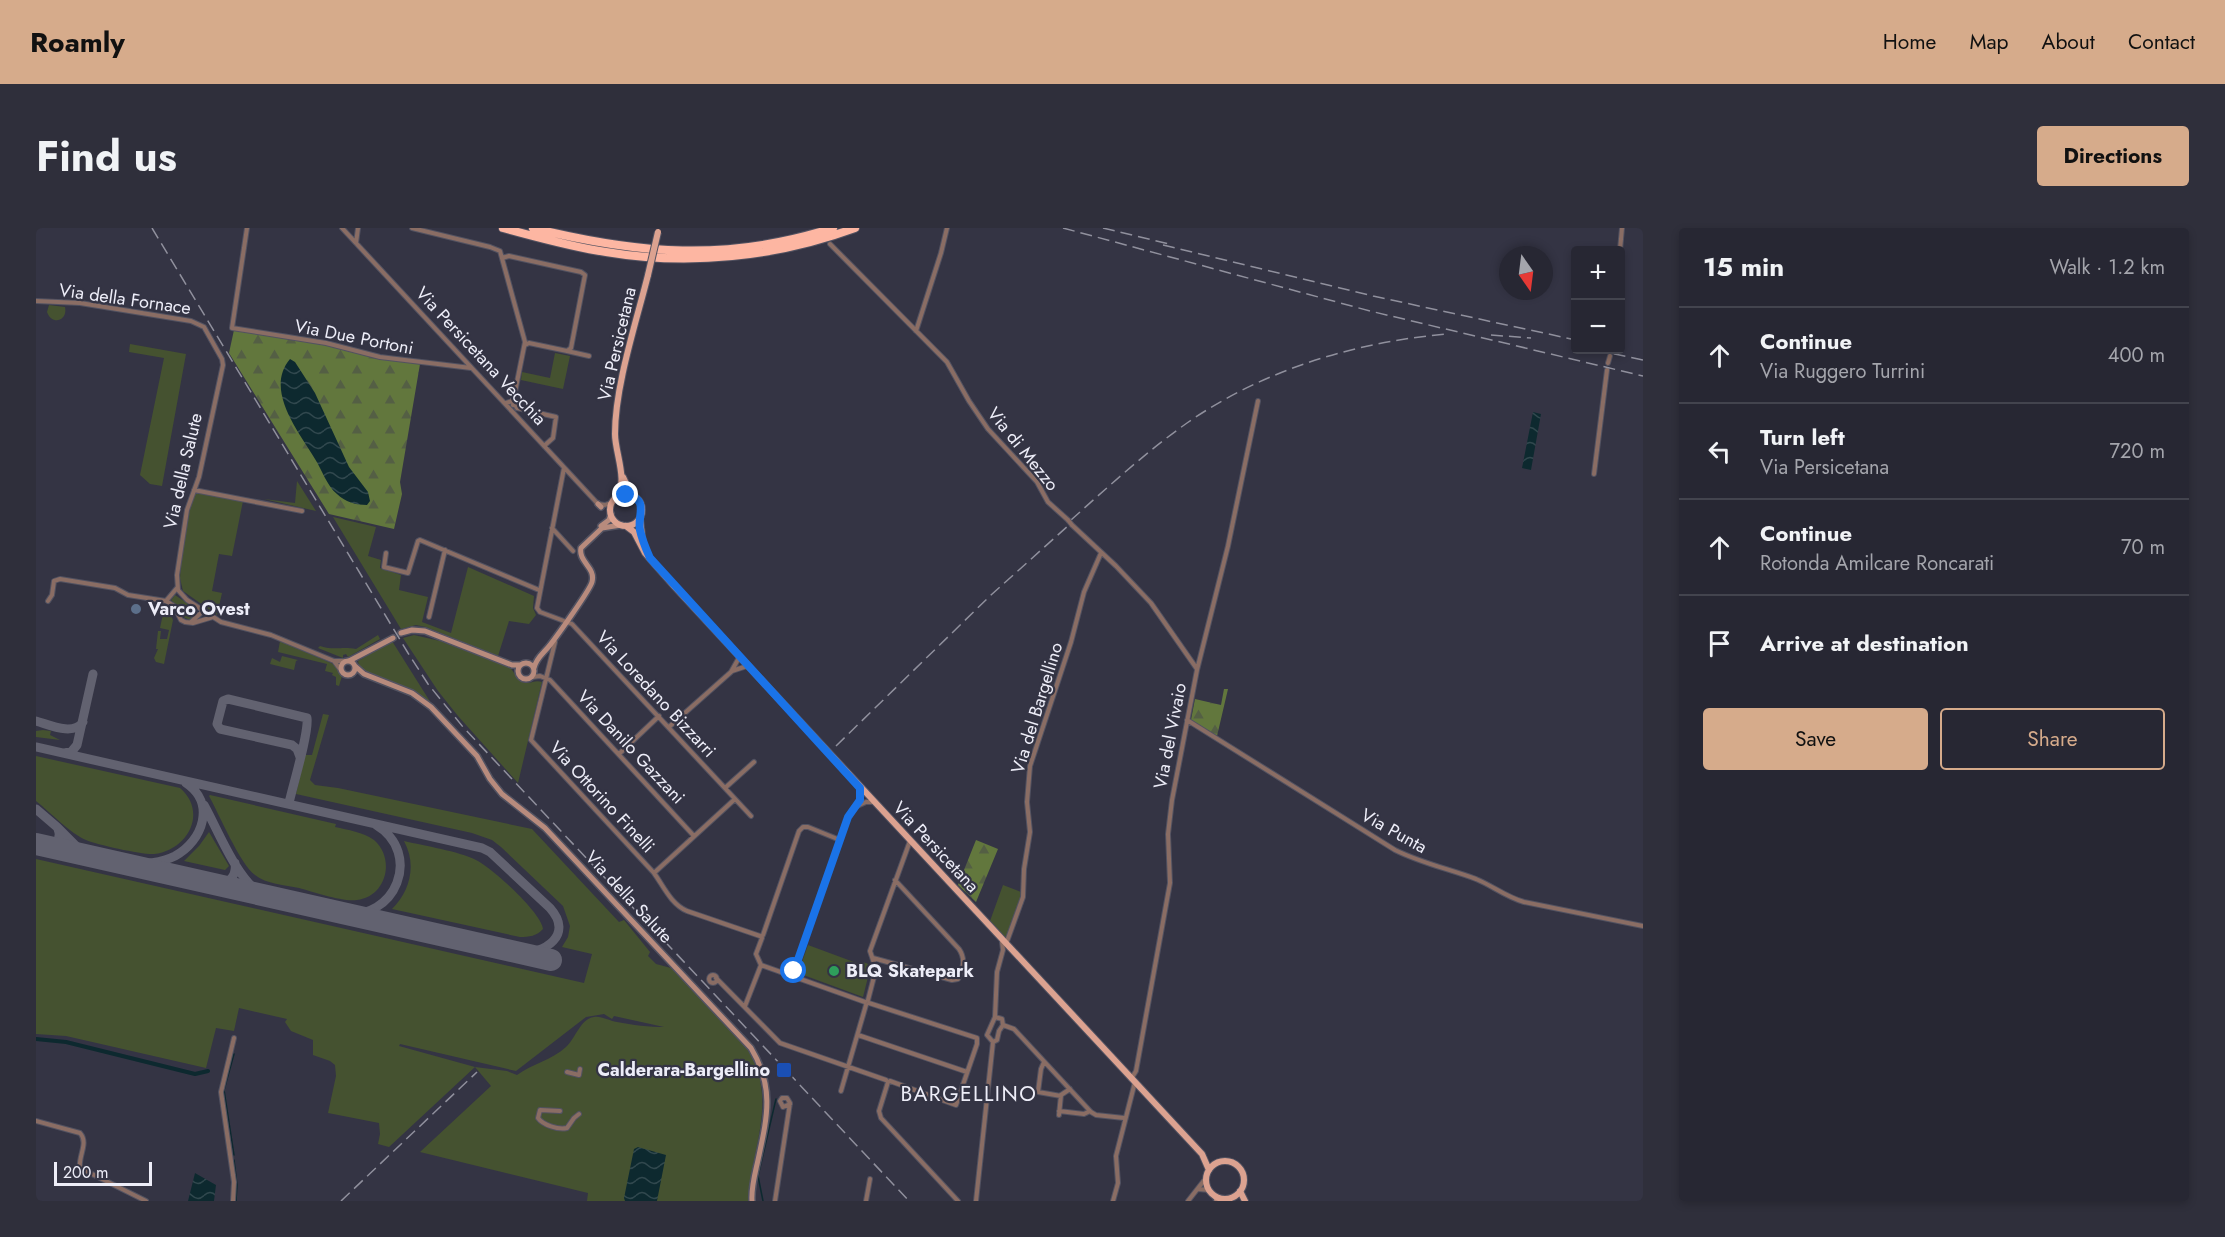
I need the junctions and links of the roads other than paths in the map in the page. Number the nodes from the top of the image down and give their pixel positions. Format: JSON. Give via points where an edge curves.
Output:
{"nodes":[{"id":1,"x":247,"y":228,"type":"edge"},
{"id":2,"x":342,"y":228,"type":"edge"},
{"id":3,"x":358,"y":228,"type":"edge"},
{"id":4,"x":412,"y":228,"type":"edge"},
{"id":5,"x":503,"y":228,"type":"edge"},
{"id":6,"x":533,"y":228,"type":"edge"},
{"id":7,"x":833,"y":228,"type":"edge"},
{"id":8,"x":855,"y":228,"type":"edge"},
{"id":9,"x":947,"y":228,"type":"edge"},
{"id":10,"x":1622,"y":228,"type":"edge"},
{"id":11,"x":658,"y":230,"type":"edge"},
{"id":12,"x":356,"y":235,"type":"junction"},
{"id":13,"x":351,"y":238,"type":"junction"},
{"id":14,"x":357,"y":244,"type":"junction"},
{"id":15,"x":830,"y":244,"type":"dead end"},
{"id":16,"x":1620,"y":246,"type":"edge"},
{"id":17,"x":502,"y":258,"type":"junction"},
{"id":18,"x":36,"y":301,"type":"edge"},
{"id":19,"x":916,"y":331,"type":"junction"},
{"id":20,"x":525,"y":346,"type":"junction"},
{"id":21,"x":569,"y":350,"type":"junction"},
{"id":22,"x":589,"y":356,"type":"dead end"},
{"id":23,"x":1610,"y":356,"type":"dead end"},
{"id":24,"x":223,"y":362,"type":"joint"},
{"id":25,"x":1608,"y":363,"type":"dead end"},
{"id":26,"x":472,"y":368,"type":"junction"},
{"id":27,"x":1607,"y":370,"type":"dead end"},
{"id":28,"x":514,"y":397,"type":"junction"},
{"id":29,"x":1258,"y":401,"type":"dead end"},
{"id":30,"x":506,"y":403,"type":"junction"},
{"id":31,"x":513,"y":406,"type":"junction"},
{"id":32,"x":544,"y":446,"type":"junction"},
{"id":33,"x":564,"y":468,"type":"junction"},
{"id":34,"x":620,"y":468,"type":"junction"},
{"id":35,"x":1594,"y":474,"type":"dead end"},
{"id":36,"x":194,"y":490,"type":"junction"},
{"id":37,"x":632,"y":496,"type":"junction"},
{"id":38,"x":615,"y":500,"type":"junction"},
{"id":39,"x":599,"y":505,"type":"junction"},
{"id":40,"x":302,"y":510,"type":"dead end"},
{"id":41,"x":610,"y":514,"type":"junction"},
{"id":42,"x":640,"y":519,"type":"junction"},
{"id":43,"x":623,"y":526,"type":"junction"},
{"id":44,"x":552,"y":528,"type":"junction"},
{"id":45,"x":445,"y":550,"type":"junction"},
{"id":46,"x":573,"y":551,"type":"dead end"},
{"id":47,"x":386,"y":553,"type":"dead end"},
{"id":48,"x":1101,"y":553,"type":"junction"},
{"id":49,"x":650,"y":558,"type":"junction"},
{"id":50,"x":177,"y":587,"type":"junction"},
{"id":51,"x":539,"y":590,"type":"junction"},
{"id":52,"x":48,"y":601,"type":"dead end"},
{"id":53,"x":166,"y":601,"type":"junction"},
{"id":54,"x":575,"y":607,"type":"junction"},
{"id":55,"x":204,"y":611,"type":"junction"},
{"id":56,"x":213,"y":617,"type":"junction"},
{"id":57,"x":429,"y":617,"type":"dead end"},
{"id":58,"x":567,"y":621,"type":"junction"},
{"id":59,"x":197,"y":622,"type":"junction"},
{"id":60,"x":187,"y":623,"type":"junction"},
{"id":61,"x":401,"y":633,"type":"dead end"},
{"id":62,"x":393,"y":638,"type":"dead end"},
{"id":63,"x":555,"y":642,"type":"dead end"},
{"id":64,"x":740,"y":655,"type":"junction"},
{"id":65,"x":538,"y":658,"type":"junction"},
{"id":66,"x":334,"y":661,"type":"junction"},
{"id":67,"x":351,"y":663,"type":"junction"},
{"id":68,"x":528,"y":663,"type":"junction"},
{"id":69,"x":512,"y":665,"type":"junction"},
{"id":70,"x":520,"y":665,"type":"junction"},
{"id":71,"x":750,"y":666,"type":"junction"},
{"id":72,"x":340,"y":669,"type":"junction"},
{"id":73,"x":535,"y":669,"type":"junction"},
{"id":74,"x":1197,"y":670,"type":"junction"},
{"id":75,"x":731,"y":672,"type":"junction"},
{"id":76,"x":353,"y":673,"type":"junction"},
{"id":77,"x":364,"y":674,"type":"junction"},
{"id":78,"x":518,"y":674,"type":"junction"},
{"id":79,"x":540,"y":676,"type":"junction"},
{"id":80,"x":532,"y":677,"type":"junction"},
{"id":81,"x":547,"y":678,"type":"junction"},
{"id":82,"x":659,"y":716,"type":"junction"},
{"id":83,"x":1187,"y":720,"type":"junction"},
{"id":84,"x":669,"y":727,"type":"junction"},
{"id":85,"x":619,"y":754,"type":"junction"},
{"id":86,"x":754,"y":762,"type":"dead end"},
{"id":87,"x":725,"y":788,"type":"junction"},
{"id":88,"x":860,"y":788,"type":"junction"},
{"id":89,"x":735,"y":799,"type":"junction"},
{"id":90,"x":873,"y":802,"type":"junction"},
{"id":91,"x":856,"y":806,"type":"junction"},
{"id":92,"x":751,"y":816,"type":"dead end"},
{"id":93,"x":694,"y":836,"type":"junction"},
{"id":94,"x":840,"y":840,"type":"junction"},
{"id":95,"x":910,"y":841,"type":"junction"},
{"id":96,"x":654,"y":873,"type":"junction"},
{"id":97,"x":895,"y":880,"type":"junction"},
{"id":98,"x":1643,"y":926,"type":"edge"},
{"id":99,"x":761,"y":937,"type":"junction"},
{"id":100,"x":1004,"y":942,"type":"junction"},
{"id":101,"x":1014,"y":953,"type":"junction"},
{"id":102,"x":873,"y":958,"type":"junction"},
{"id":103,"x":1001,"y":958,"type":"junction"},
{"id":104,"x":761,"y":965,"type":"junction"},
{"id":105,"x":792,"y":976,"type":"junction"},
{"id":106,"x":716,"y":978,"type":"dead end"},
{"id":107,"x":867,"y":1002,"type":"junction"},
{"id":108,"x":745,"y":1006,"type":"junction"},
{"id":109,"x":995,"y":1017,"type":"junction"},
{"id":110,"x":1003,"y":1025,"type":"junction"},
{"id":111,"x":858,"y":1035,"type":"junction"},
{"id":112,"x":987,"y":1035,"type":"junction"},
{"id":113,"x":234,"y":1038,"type":"dead end"},
{"id":114,"x":977,"y":1038,"type":"junction"},
{"id":115,"x":993,"y":1042,"type":"junction"},
{"id":116,"x":1044,"y":1062,"type":"junction"},
{"id":117,"x":849,"y":1067,"type":"junction"},
{"id":118,"x":580,"y":1069,"type":"dead end"},
{"id":119,"x":567,"y":1072,"type":"dead end"},
{"id":120,"x":967,"y":1072,"type":"junction"},
{"id":121,"x":888,"y":1081,"type":"junction"},
{"id":122,"x":1133,"y":1081,"type":"junction"},
{"id":123,"x":1070,"y":1089,"type":"junction"},
{"id":124,"x":841,"y":1091,"type":"dead end"},
{"id":125,"x":1061,"y":1096,"type":"junction"},
{"id":126,"x":790,"y":1104,"type":"junction"},
{"id":127,"x":785,"y":1108,"type":"junction"},
{"id":128,"x":561,"y":1111,"type":"dead end"},
{"id":129,"x":1090,"y":1111,"type":"junction"},
{"id":130,"x":789,"y":1113,"type":"junction"},
{"id":131,"x":579,"y":1114,"type":"dead end"},
{"id":132,"x":1124,"y":1118,"type":"junction"},
{"id":133,"x":36,"y":1121,"type":"edge"},
{"id":134,"x":1202,"y":1154,"type":"junction"},
{"id":135,"x":1220,"y":1162,"type":"junction"},
{"id":136,"x":1209,"y":1170,"type":"junction"},
{"id":137,"x":1206,"y":1178,"type":"junction"},
{"id":138,"x":870,"y":1179,"type":"dead end"},
{"id":139,"x":1209,"y":1190,"type":"junction"},
{"id":140,"x":1195,"y":1191,"type":"junction"},
{"id":141,"x":1240,"y":1191,"type":"junction"},
{"id":142,"x":1234,"y":1197,"type":"junction"},
{"id":143,"x":1216,"y":1199,"type":"edge"},
{"id":144,"x":1224,"y":1200,"type":"edge"},
{"id":145,"x":146,"y":1201,"type":"edge"},
{"id":146,"x":233,"y":1201,"type":"edge"},
{"id":147,"x":752,"y":1201,"type":"edge"},
{"id":148,"x":774,"y":1201,"type":"edge"},
{"id":149,"x":866,"y":1201,"type":"edge"},
{"id":150,"x":958,"y":1201,"type":"edge"},
{"id":151,"x":976,"y":1201,"type":"edge"},
{"id":152,"x":1113,"y":1201,"type":"edge"},
{"id":153,"x":1188,"y":1201,"type":"edge"},
{"id":154,"x":1243,"y":1201,"type":"edge"}],
"edges":[{"from":1,"to":26,"type":"street","name":"Via Due Portoni","via":[[232,328],[332,344],[380,357]]},
{"from":2,"to":13,"type":"street","name":"Via Persicetana Vecchia"},
{"from":3,"to":12,"type":"street"},
{"from":4,"to":17,"type":"street","via":[[498,249]]},
{"from":5,"to":8,"type":"highway","via":[[606,252],[686,258],[767,252]]},
{"from":6,"to":7,"type":"highway","via":[[601,244],[679,252],[765,245]]},
{"from":9,"to":19,"type":"street"},
{"from":10,"to":16,"type":"street"},
{"from":11,"to":34,"type":"main road","name":"Via Persicetana","bridge":true,"via":[[618,406],[615,434]]},
{"from":12,"to":13,"type":"street"},
{"from":12,"to":14,"type":"street"},
{"from":13,"to":14,"type":"street","name":"Via Persicetana Vecchia"},
{"from":14,"to":26,"type":"street","name":"Via Persicetana Vecchia"},
{"from":15,"to":19,"type":"street","name":"Via di Mezzo"},
{"from":17,"to":20,"type":"street"},
{"from":17,"to":21,"type":"street","via":[[509,256],[584,274]]},
{"from":18,"to":24,"type":"street","name":"Via della Fornace","via":[[80,303],[196,322],[204,327]]},
{"from":19,"to":48,"type":"street","name":"Via di Mezzo","bridge":true,"via":[[947,362],[988,429],[1037,482],[1048,502]]},
{"from":20,"to":21,"type":"street","via":[[529,343]]},
{"from":20,"to":28,"type":"street"},
{"from":21,"to":22,"type":"street"},
{"from":23,"to":25,"type":"street"},
{"from":24,"to":36,"type":"street","name":"Via della Salute"},
{"from":26,"to":30,"type":"street","name":"Via Persicetana Vecchia"},
{"from":27,"to":35,"type":"street"},
{"from":28,"to":30,"type":"street"},
{"from":28,"to":31,"type":"street"},
{"from":29,"to":74,"type":"street","name":"Via del Vivaio"},
{"from":30,"to":31,"type":"street","name":"Via Persicetana Vecchia"},
{"from":31,"to":32,"type":"street","name":"Via Persicetana Vecchia"},
{"from":31,"to":32,"type":"street","via":[[556,417],[553,438]]},
{"from":32,"to":33,"type":"street","name":"Via Persicetana Vecchia"},
{"from":33,"to":39,"type":"street","name":"Via Persicetana Vecchia"},
{"from":33,"to":44,"type":"street"},
{"from":34,"to":37,"type":"main road","name":"Via Persicetana"},
{"from":34,"to":38,"type":"main road","name":"Via Persicetana","via":[[621,489]]},
{"from":36,"to":40,"type":"street"},
{"from":36,"to":50,"type":"street","name":"Via della Salute","via":[[184,529]]},
{"from":37,"to":38,"type":"main road"},
{"from":37,"to":42,"type":"main road","via":[[641,506]]},
{"from":38,"to":39,"type":"street"},
{"from":38,"to":41,"type":"main road"},
{"from":39,"to":41,"type":"street","name":"Via Persicetana Vecchia"},
{"from":41,"to":43,"type":"main road"},
{"from":41,"to":54,"type":"street","via":[[609,520],[578,546],[578,559],[590,577]]},
{"from":42,"to":43,"type":"main road"},
{"from":42,"to":49,"type":"main road","name":"Via Persicetana","via":[[641,536]]},
{"from":43,"to":49,"type":"main road","name":"Via Persicetana","via":[[634,532]]},
{"from":43,"to":54,"type":"street","via":[[602,528],[581,548],[593,579]]},
{"from":44,"to":46,"type":"street"},
{"from":44,"to":51,"type":"street"},
{"from":45,"to":47,"type":"street","via":[[417,541],[407,573],[384,567]]},
{"from":45,"to":51,"type":"street"},
{"from":45,"to":57,"type":"street"},
{"from":48,"to":74,"type":"street","name":"Via di Mezzo","via":[[1159,612]]},
{"from":48,"to":100,"type":"street","name":"Via del Bargellino","via":[[1084,592],[1030,766],[1030,832],[1023,897]]},
{"from":49,"to":64,"type":"main road","name":"Via Persicetana"},
{"from":50,"to":53,"type":"street"},
{"from":50,"to":55,"type":"street"},
{"from":51,"to":58,"type":"street","via":[[538,610]]},
{"from":52,"to":53,"type":"street","via":[[54,581],[60,579]]},
{"from":53,"to":60,"type":"street"},
{"from":54,"to":58,"type":"street"},
{"from":55,"to":56,"type":"street"},
{"from":55,"to":59,"type":"street"},
{"from":55,"to":60,"type":"street"},
{"from":56,"to":59,"type":"street"},
{"from":56,"to":66,"type":"street"},
{"from":58,"to":65,"type":"street"},
{"from":58,"to":82,"type":"street","name":"Via Loredano Bizzarri"},
{"from":59,"to":60,"type":"street"},
{"from":61,"to":69,"type":"street","via":[[424,631]]},
{"from":62,"to":67,"type":"street"},
{"from":63,"to":81,"type":"street"},
{"from":64,"to":71,"type":"main road","name":"Via Persicetana"},
{"from":64,"to":75,"type":"street"},
{"from":65,"to":68,"type":"street"},
{"from":65,"to":73,"type":"street"},
{"from":66,"to":67,"type":"street"},
{"from":66,"to":72,"type":"street"},
{"from":67,"to":72,"type":"street"},
{"from":67,"to":76,"type":"street"},
{"from":67,"to":77,"type":"street","name":"Via della Salute"},
{"from":68,"to":70,"type":"street"},
{"from":68,"to":73,"type":"street"},
{"from":69,"to":70,"type":"street"},
{"from":69,"to":78,"type":"street"},
{"from":70,"to":78,"type":"street"},
{"from":71,"to":75,"type":"street"},
{"from":71,"to":88,"type":"main road","name":"Via Persicetana"},
{"from":72,"to":76,"type":"street","name":"Via della Salute","via":[[344,675]]},
{"from":73,"to":79,"type":"street"},
{"from":73,"to":80,"type":"street"},
{"from":74,"to":83,"type":"street","name":"Via del Vivaio"},
{"from":75,"to":84,"type":"street"},
{"from":76,"to":77,"type":"street","name":"Via della Salute"},
{"from":77,"to":147,"type":"street","name":"Via della Salute","via":[[412,693],[431,707],[477,756],[499,790],[545,828],[751,1048],[764,1079],[768,1108]]},
{"from":78,"to":80,"type":"street","via":[[523,679]]},
{"from":79,"to":80,"type":"street"},
{"from":79,"to":81,"type":"street"},
{"from":81,"to":85,"type":"street","name":"Via Danilo Gazzani"},
{"from":81,"to":96,"type":"street","name":"Via Ottorino Finelli","via":[[531,740]]},
{"from":82,"to":84,"type":"street","name":"Via Loredano Bizzarri"},
{"from":82,"to":85,"type":"street"},
{"from":83,"to":98,"type":"street","name":"Via Punta","via":[[1410,858],[1475,879],[1524,902]]},
{"from":83,"to":122,"type":"street","name":"Via del Vivaio","via":[[1168,834],[1170,883]]},
{"from":84,"to":87,"type":"street","name":"Via Loredano Bizzarri"},
{"from":85,"to":93,"type":"street","name":"Via Danilo Gazzani"},
{"from":86,"to":87,"type":"street"},
{"from":87,"to":89,"type":"street","name":"Via Loredano Bizzarri"},
{"from":88,"to":90,"type":"main road","name":"Via Persicetana"},
{"from":88,"to":91,"type":"street"},
{"from":89,"to":92,"type":"street","name":"Via Loredano Bizzarri"},
{"from":89,"to":93,"type":"street"},
{"from":90,"to":91,"type":"street"},
{"from":90,"to":95,"type":"main road","name":"Via Persicetana"},
{"from":91,"to":94,"type":"street"},
{"from":93,"to":96,"type":"street"},
{"from":94,"to":99,"type":"street","via":[[808,827],[799,831]]},
{"from":94,"to":105,"type":"street"},
{"from":95,"to":97,"type":"street"},
{"from":95,"to":100,"type":"main road","name":"Via Persicetana"},
{"from":96,"to":99,"type":"street","name":"Via Ottorino Finelli","via":[[683,909]]},
{"from":97,"to":102,"type":"street","via":[[870,951]]},
{"from":97,"to":102,"type":"street","via":[[959,949],[963,968],[958,979],[952,980]]},
{"from":99,"to":104,"type":"street","via":[[756,954]]},
{"from":100,"to":101,"type":"main road","name":"Via Persicetana"},
{"from":100,"to":103,"type":"street","name":"Via del Bargellino"},
{"from":101,"to":103,"type":"street"},
{"from":101,"to":122,"type":"main road","name":"Via Persicetana"},
{"from":102,"to":107,"type":"street","via":[[876,969]]},
{"from":103,"to":109,"type":"street","name":"Via del Bargellino"},
{"from":104,"to":105,"type":"street"},
{"from":104,"to":108,"type":"street"},
{"from":105,"to":107,"type":"street"},
{"from":106,"to":108,"type":"street"},
{"from":107,"to":111,"type":"street"},
{"from":107,"to":114,"type":"street"},
{"from":108,"to":117,"type":"street","via":[[780,1043]]},
{"from":109,"to":110,"type":"street","via":[[1002,1019]]},
{"from":109,"to":112,"type":"street"},
{"from":110,"to":115,"type":"street"},
{"from":110,"to":116,"type":"street","via":[[1014,1029]]},
{"from":111,"to":117,"type":"street"},
{"from":111,"to":120,"type":"street"},
{"from":112,"to":114,"type":"street"},
{"from":112,"to":115,"type":"street"},
{"from":113,"to":146,"type":"street","via":[[221,1092],[234,1182]]},
{"from":114,"to":120,"type":"street"},
{"from":115,"to":151,"type":"street"},
{"from":116,"to":123,"type":"street"},
{"from":116,"to":125,"type":"street","via":[[1038,1092]]},
{"from":117,"to":121,"type":"street"},
{"from":117,"to":124,"type":"street"},
{"from":118,"to":119,"type":"street","via":[[579,1074]]},
{"from":120,"to":121,"type":"street","via":[[956,1105]]},
{"from":121,"to":150,"type":"street","via":[[879,1115]]},
{"from":122,"to":132,"type":"street","name":"Via del Vivaio"},
{"from":122,"to":134,"type":"main road","name":"Via Persicetana"},
{"from":123,"to":125,"type":"street"},
{"from":123,"to":129,"type":"street"},
{"from":125,"to":129,"type":"street","via":[[1059,1113]]},
{"from":126,"to":127,"type":"street"},
{"from":126,"to":127,"type":"street","via":[[788,1098],[782,1098],[780,1104]]},
{"from":126,"to":130,"type":"street"},
{"from":127,"to":130,"type":"street"},
{"from":128,"to":131,"type":"street","via":[[540,1110],[537,1115],[539,1121],[564,1129]]},
{"from":129,"to":132,"type":"street"},
{"from":130,"to":148,"type":"street"},
{"from":132,"to":152,"type":"street","name":"Via del Vivaio"},
{"from":133,"to":145,"type":"street","via":[[80,1133],[84,1142],[80,1168]]},
{"from":134,"to":135,"type":"main road","name":"Via Persicetana"},
{"from":134,"to":136,"type":"main road","name":"Via Persicetana"},
{"from":135,"to":136,"type":"main road"},
{"from":135,"to":141,"type":"main road","via":[[1231,1163],[1240,1170],[1244,1180]]},
{"from":136,"to":137,"type":"main road"},
{"from":137,"to":139,"type":"main road"},
{"from":137,"to":140,"type":"street"},
{"from":138,"to":149,"type":"street"},
{"from":139,"to":140,"type":"street"},
{"from":139,"to":143,"type":"main road"},
{"from":140,"to":153,"type":"street"},
{"from":141,"to":142,"type":"main road"},
{"from":141,"to":154,"type":"main road"},
{"from":142,"to":144,"type":"main road"},
{"from":142,"to":154,"type":"main road"},
{"from":143,"to":144,"type":"main road"}]}
